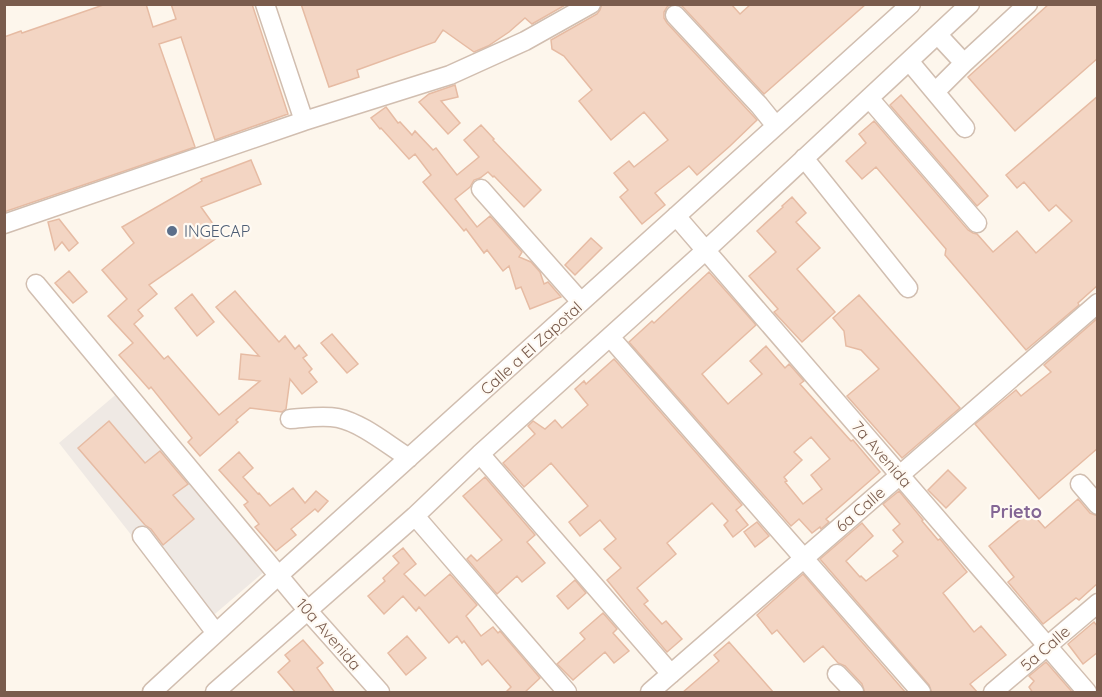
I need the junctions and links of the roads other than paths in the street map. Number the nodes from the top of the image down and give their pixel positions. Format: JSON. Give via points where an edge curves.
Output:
{"nodes":[{"id":1,"x":265,"y":4,"type":"edge"},
{"id":2,"x":591,"y":4,"type":"edge"},
{"id":3,"x":911,"y":4,"type":"edge"},
{"id":4,"x":970,"y":4,"type":"edge"},
{"id":5,"x":1028,"y":4,"type":"edge"},
{"id":6,"x":675,"y":15,"type":"dead end"},
{"id":7,"x":938,"y":35,"type":"junction"},
{"id":8,"x":909,"y":61,"type":"junction"},
{"id":9,"x":964,"y":63,"type":"junction"},
{"id":10,"x":935,"y":92,"type":"junction"},
{"id":11,"x":869,"y":98,"type":"junction"},
{"id":12,"x":304,"y":120,"type":"junction"},
{"id":13,"x":776,"y":126,"type":"junction"},
{"id":14,"x":965,"y":128,"type":"dead end"},
{"id":15,"x":804,"y":158,"type":"junction"},
{"id":16,"x":481,"y":189,"type":"dead end"},
{"id":17,"x":676,"y":216,"type":"junction"},
{"id":18,"x":977,"y":223,"type":"dead end"},
{"id":19,"x":4,"y":224,"type":"edge"},
{"id":20,"x":706,"y":250,"type":"junction"},
{"id":21,"x":36,"y":284,"type":"dead end"},
{"id":22,"x":908,"y":288,"type":"dead end"},
{"id":23,"x":581,"y":302,"type":"junction"},
{"id":24,"x":1098,"y":303,"type":"edge"},
{"id":25,"x":610,"y":337,"type":"junction"},
{"id":26,"x":290,"y":419,"type":"dead end"},
{"id":27,"x":480,"y":454,"type":"junction"},
{"id":28,"x":409,"y":458,"type":"junction"},
{"id":29,"x":899,"y":475,"type":"junction"},
{"id":30,"x":1080,"y":484,"type":"dead end"},
{"id":31,"x":1098,"y":505,"type":"edge"},
{"id":32,"x":415,"y":516,"type":"junction"},
{"id":33,"x":142,"y":536,"type":"dead end"},
{"id":34,"x":804,"y":558,"type":"junction"},
{"id":35,"x":279,"y":575,"type":"junction"},
{"id":36,"x":1098,"y":603,"type":"edge"},
{"id":37,"x":308,"y":611,"type":"junction"},
{"id":38,"x":216,"y":633,"type":"junction"},
{"id":39,"x":1047,"y":646,"type":"junction"},
{"id":40,"x":671,"y":674,"type":"junction"},
{"id":41,"x":837,"y":674,"type":"dead end"},
{"id":42,"x":152,"y":693,"type":"edge"},
{"id":43,"x":215,"y":693,"type":"edge"},
{"id":44,"x":380,"y":693,"type":"edge"},
{"id":45,"x":567,"y":693,"type":"edge"},
{"id":46,"x":650,"y":693,"type":"edge"},
{"id":47,"x":854,"y":693,"type":"edge"},
{"id":48,"x":921,"y":693,"type":"edge"},
{"id":49,"x":993,"y":693,"type":"edge"},
{"id":50,"x":1087,"y":693,"type":"edge"}],
"edges":[{"from":1,"to":12,"type":"street"},
{"from":2,"to":12,"type":"street","via":[[525,41],[450,75]]},
{"from":3,"to":13,"type":"street","name":"Calle a El Zapotal"},
{"from":4,"to":7,"type":"street"},
{"from":5,"to":9,"type":"street"},
{"from":6,"to":13,"type":"street"},
{"from":7,"to":8,"type":"street"},
{"from":7,"to":9,"type":"street"},
{"from":8,"to":10,"type":"street"},
{"from":8,"to":11,"type":"street"},
{"from":9,"to":10,"type":"street"},
{"from":10,"to":14,"type":"street"},
{"from":11,"to":15,"type":"street"},
{"from":11,"to":18,"type":"street"},
{"from":12,"to":19,"type":"street"},
{"from":13,"to":17,"type":"street","name":"Calle a El Zapotal"},
{"from":15,"to":20,"type":"street"},
{"from":15,"to":22,"type":"street"},
{"from":16,"to":23,"type":"street"},
{"from":17,"to":20,"type":"street","name":"7a Avenida"},
{"from":17,"to":23,"type":"street","name":"Calle a El Zapotal"},
{"from":20,"to":25,"type":"street"},
{"from":20,"to":29,"type":"street","name":"7a Avenida"},
{"from":21,"to":35,"type":"street","name":"10a Avenida"},
{"from":23,"to":28,"type":"street","name":"Calle a El Zapotal"},
{"from":24,"to":29,"type":"street","name":"6a Calle"},
{"from":25,"to":27,"type":"street"},
{"from":25,"to":34,"type":"street"},
{"from":26,"to":28,"type":"street","via":[[339,418]]},
{"from":27,"to":32,"type":"street"},
{"from":27,"to":40,"type":"street"},
{"from":28,"to":35,"type":"street","name":"Calle a El Zapotal"},
{"from":29,"to":34,"type":"street","name":"6a Calle"},
{"from":29,"to":39,"type":"street","name":"7a Avenida"},
{"from":30,"to":31,"type":"street"},
{"from":32,"to":37,"type":"street"},
{"from":32,"to":45,"type":"street"},
{"from":33,"to":38,"type":"street"},
{"from":34,"to":40,"type":"street","name":"6a Calle"},
{"from":34,"to":48,"type":"street"},
{"from":35,"to":37,"type":"street","name":"10a Avenida"},
{"from":35,"to":38,"type":"street","name":"Calle a El Zapotal"},
{"from":36,"to":39,"type":"street","name":"5a Calle"},
{"from":37,"to":43,"type":"street"},
{"from":37,"to":44,"type":"street","name":"10a Avenida"},
{"from":38,"to":42,"type":"street","name":"Calle a El Zapotal"},
{"from":39,"to":49,"type":"street","name":"5a Calle"},
{"from":39,"to":50,"type":"street","name":"7a Avenida"},
{"from":40,"to":46,"type":"street","name":"6a Calle"},
{"from":41,"to":47,"type":"street"}]}
